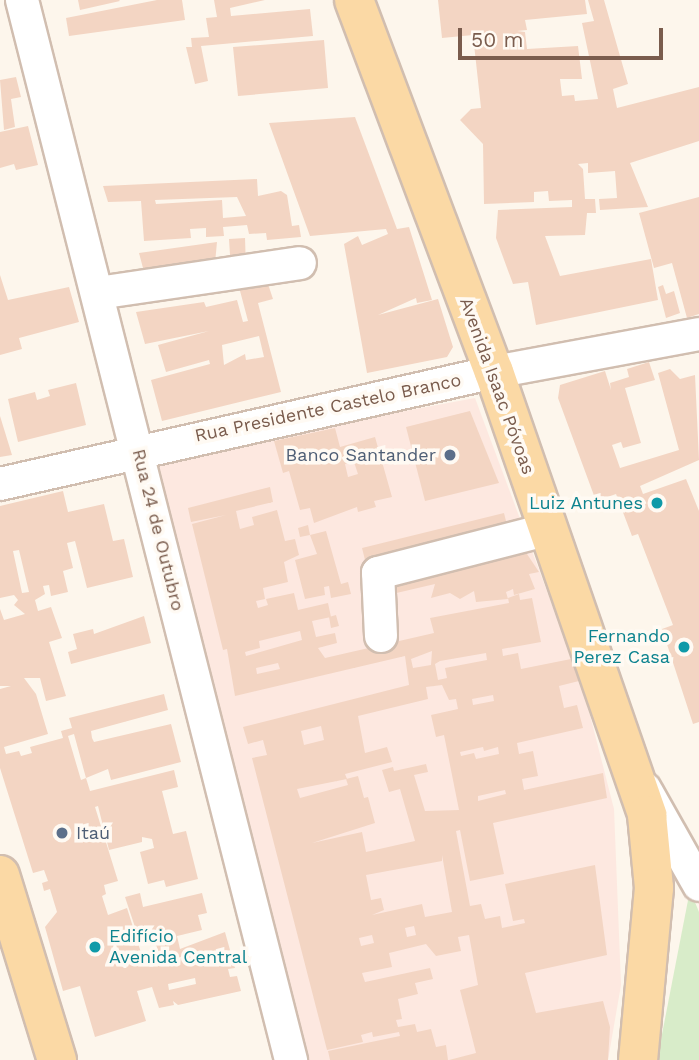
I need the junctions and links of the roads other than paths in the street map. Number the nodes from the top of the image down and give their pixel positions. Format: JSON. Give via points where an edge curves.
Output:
{"nodes":[{"id":1,"x":22,"y":0,"type":"edge"},
{"id":2,"x":354,"y":0,"type":"edge"},
{"id":3,"x":300,"y":263,"type":"dead end"},
{"id":4,"x":98,"y":293,"type":"junction"},
{"id":5,"x":699,"y":334,"type":"edge"},
{"id":6,"x":494,"y":372,"type":"junction"},
{"id":7,"x":138,"y":450,"type":"junction"},
{"id":8,"x":0,"y":484,"type":"edge"},
{"id":9,"x":549,"y":529,"type":"junction"},
{"id":10,"x":381,"y":636,"type":"dead end"},
{"id":11,"x":635,"y":774,"type":"junction"},
{"id":12,"x":0,"y":875,"type":"edge"},
{"id":13,"x":699,"y":885,"type":"edge"},
{"id":14,"x":57,"y":1060,"type":"edge"},
{"id":15,"x":291,"y":1060,"type":"edge"},
{"id":16,"x":638,"y":1060,"type":"edge"}],
"edges":[{"from":1,"to":4,"type":"street","name":"Rua 24 de Outubro"},
{"from":2,"to":6,"type":"main road","name":"Avenida Isaac Póvoas"},
{"from":3,"to":4,"type":"street"},
{"from":4,"to":7,"type":"street","name":"Rua 24 de Outubro"},
{"from":5,"to":6,"type":"street","name":"Rua Presidente Castelo Branco"},
{"from":6,"to":7,"type":"street","name":"Rua Presidente Castelo Branco"},
{"from":6,"to":9,"type":"main road","name":"Avenida Isaac Póvoas"},
{"from":7,"to":8,"type":"street","name":"Rua Presidente Castelo Branco"},
{"from":7,"to":15,"type":"street","name":"Rua 24 de Outubro"},
{"from":9,"to":10,"type":"street","via":[[378,573]]},
{"from":9,"to":11,"type":"main road","name":"Avenida Isaac Póvoas"},
{"from":11,"to":13,"type":"street","name":"Avenida Isaac Póvoas"},
{"from":11,"to":16,"type":"main road","name":"Avenida Isaac Póvoas","via":[[653,849],[654,888]]},
{"from":12,"to":14,"type":"main road"}]}
